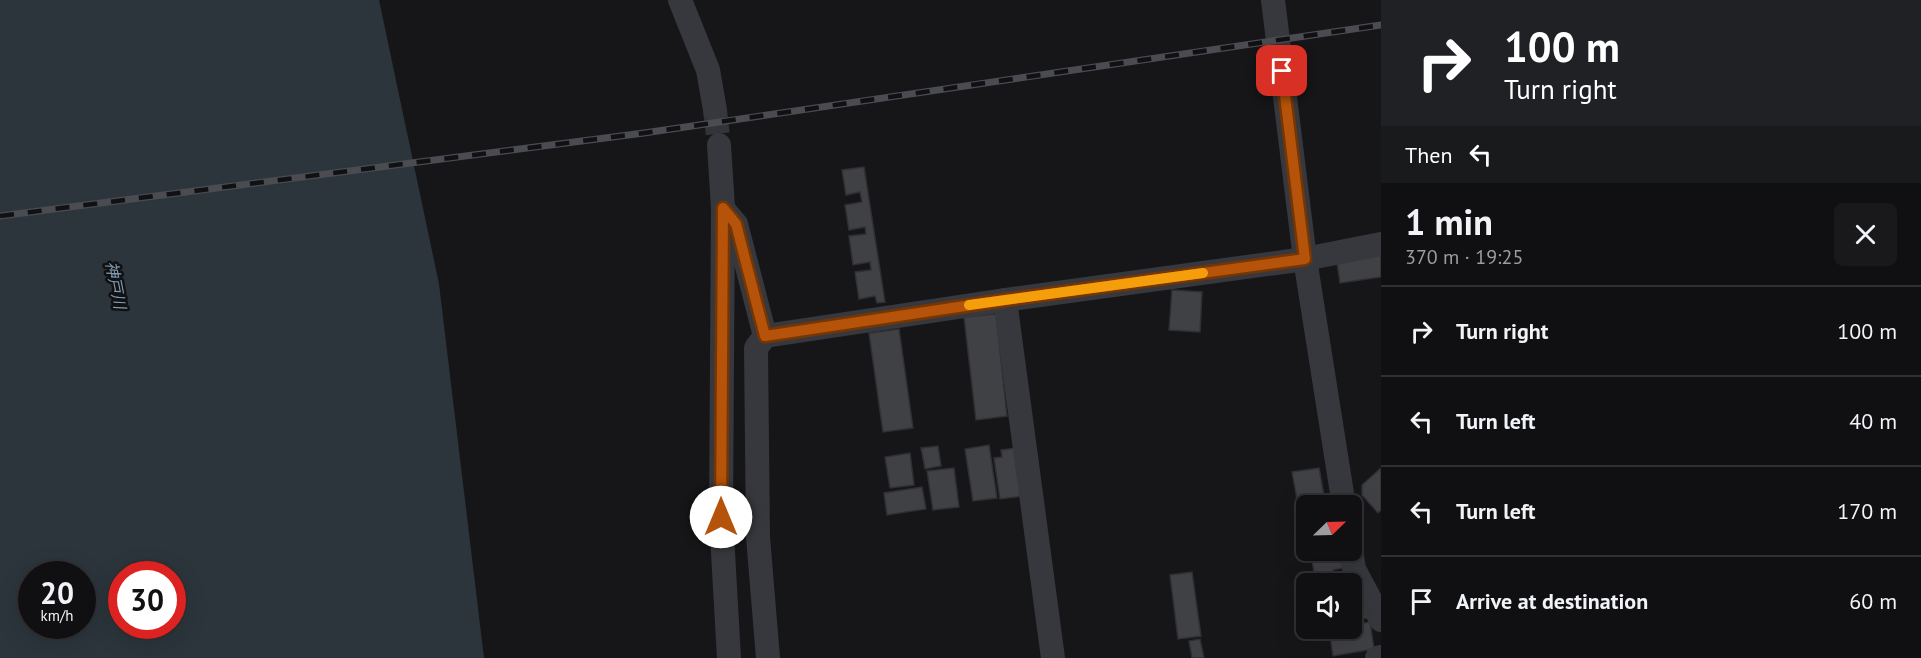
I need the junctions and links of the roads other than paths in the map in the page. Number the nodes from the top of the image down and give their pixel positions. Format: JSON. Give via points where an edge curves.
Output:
{"nodes":[{"id":1,"x":680,"y":0,"type":"edge"},
{"id":2,"x":1273,"y":0,"type":"edge"},
{"id":3,"x":715,"y":110,"type":"tunnel mouth"},
{"id":4,"x":718,"y":145,"type":"tunnel mouth"},
{"id":5,"x":723,"y":208,"type":"junction"},
{"id":6,"x":1381,"y":244,"type":"edge"},
{"id":7,"x":1305,"y":259,"type":"junction"},
{"id":8,"x":1005,"y":300,"type":"junction"},
{"id":9,"x":765,"y":336,"type":"junction"},
{"id":10,"x":1342,"y":495,"type":"edge"},
{"id":11,"x":1353,"y":561,"type":"edge"},
{"id":12,"x":1381,"y":620,"type":"edge"},
{"id":13,"x":729,"y":658,"type":"edge"},
{"id":14,"x":768,"y":658,"type":"edge"},
{"id":15,"x":1053,"y":658,"type":"edge"}],
"edges":[{"from":1,"to":3,"type":"street","via":[[708,70]]},
{"from":2,"to":7,"type":"street"},
{"from":4,"to":5,"type":"street"},
{"from":5,"to":9,"type":"street","via":[[736,224]]},
{"from":5,"to":13,"type":"street","via":[[721,517]]},
{"from":6,"to":7,"type":"street"},
{"from":7,"to":8,"type":"street"},
{"from":7,"to":10,"type":"street"},
{"from":8,"to":9,"type":"street"},
{"from":8,"to":15,"type":"street"},
{"from":9,"to":14,"type":"street","via":[[756,348],[758,525]]},
{"from":11,"to":12,"type":"street"}]}
